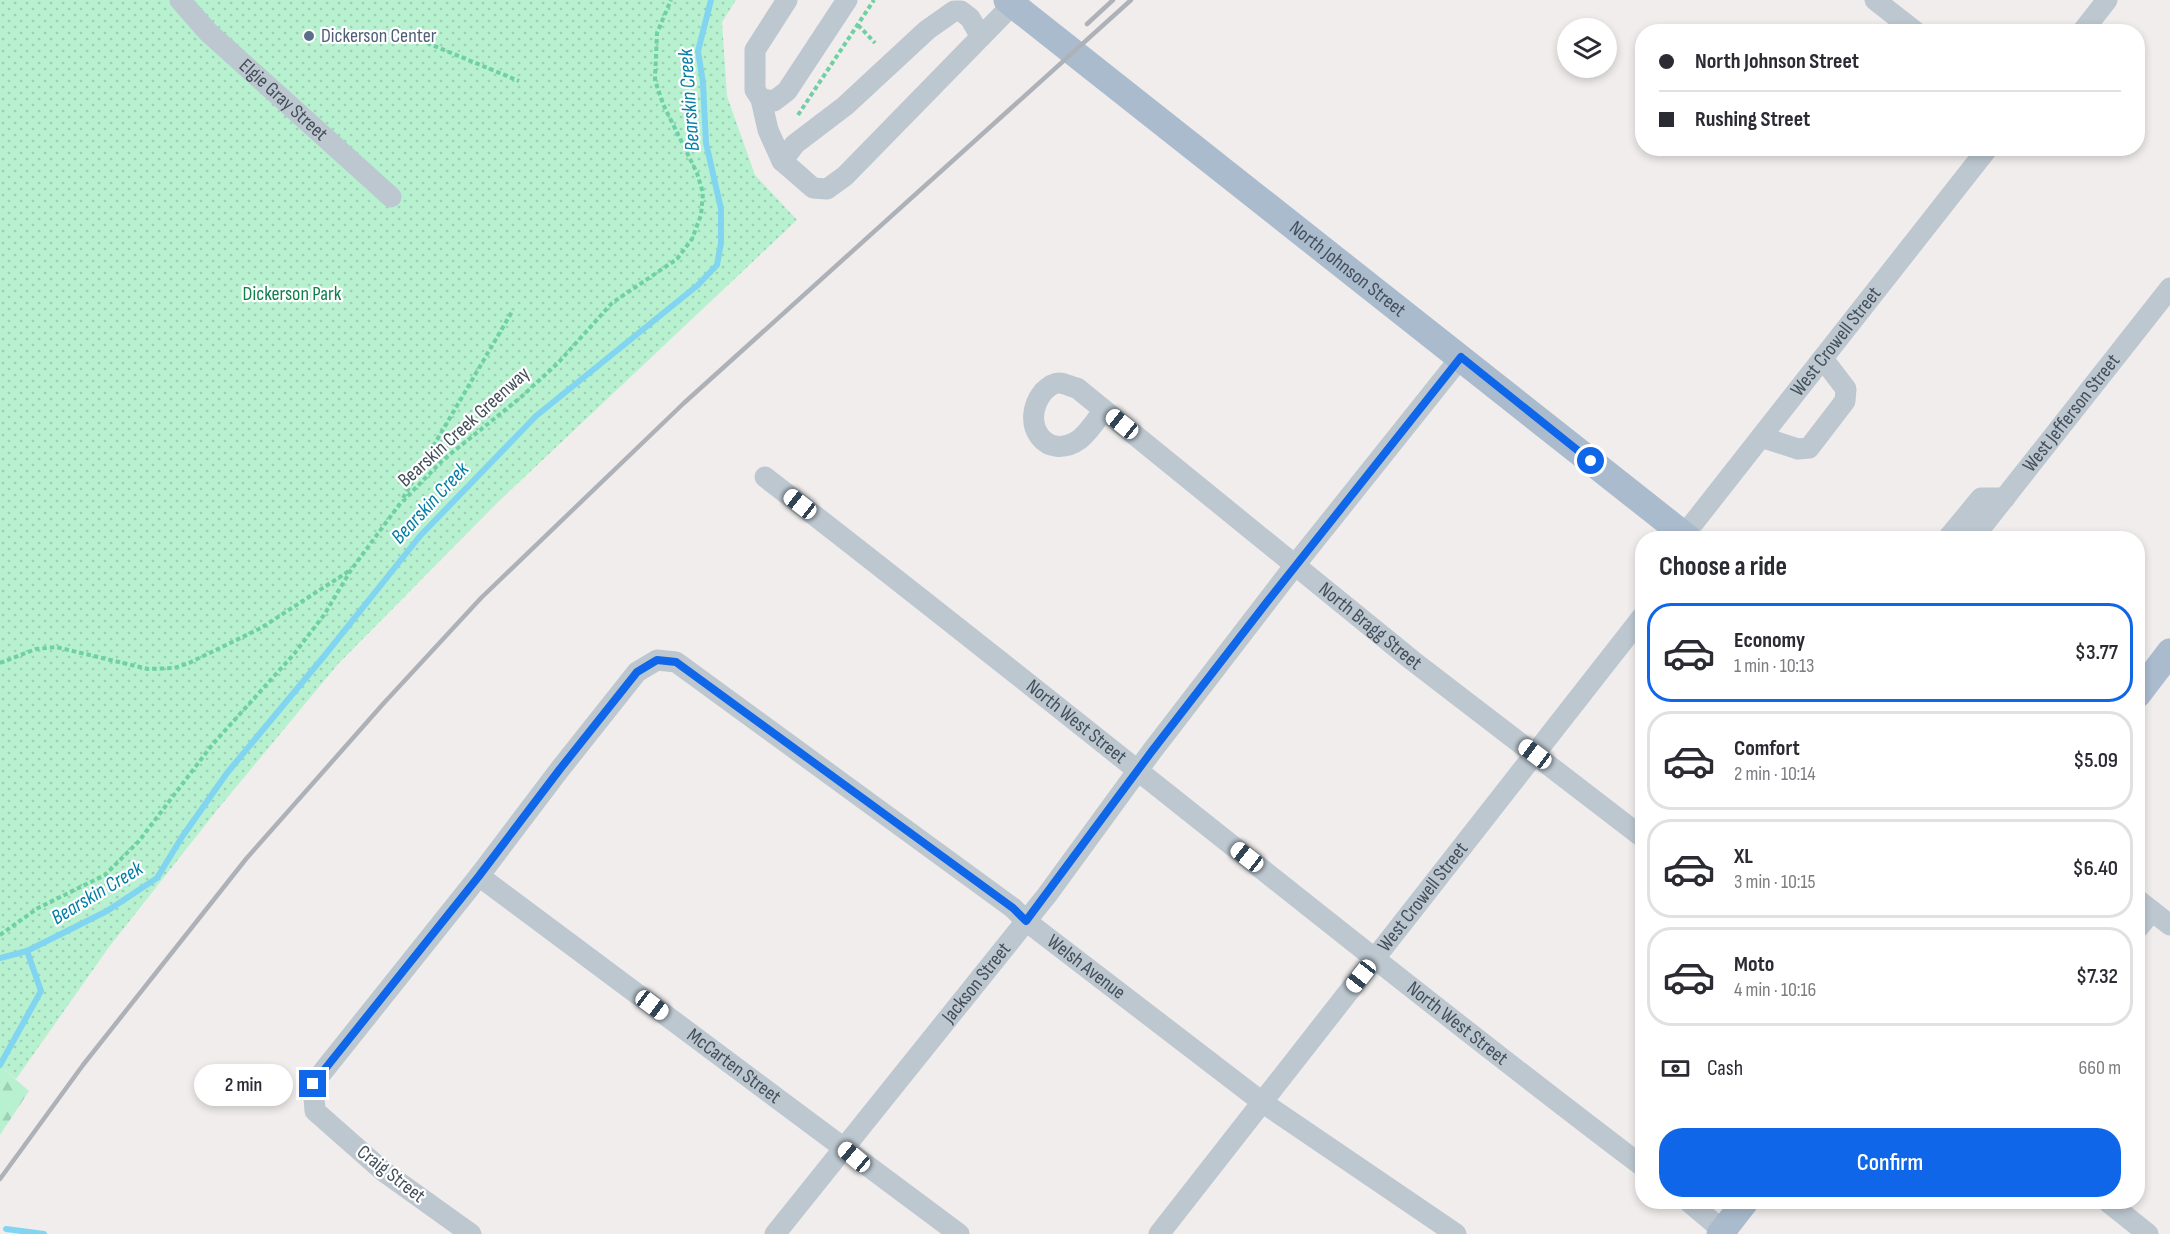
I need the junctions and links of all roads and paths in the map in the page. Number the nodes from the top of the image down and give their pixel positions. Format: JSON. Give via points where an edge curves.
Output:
{"nodes":[{"id":1,"x":180,"y":0,"type":"edge"},
{"id":2,"x":671,"y":0,"type":"edge"},
{"id":3,"x":788,"y":0,"type":"edge"},
{"id":4,"x":847,"y":0,"type":"edge"},
{"id":5,"x":874,"y":0,"type":"edge"},
{"id":6,"x":1875,"y":0,"type":"edge"},
{"id":7,"x":2107,"y":0,"type":"edge"},
{"id":8,"x":1010,"y":2,"type":"edge"},
{"id":9,"x":1906,"y":24,"type":"edge"},
{"id":10,"x":2088,"y":24,"type":"edge"},
{"id":11,"x":858,"y":25,"type":"junction"},
{"id":12,"x":981,"y":37,"type":"junction"},
{"id":13,"x":420,"y":40,"type":"dead end"},
{"id":14,"x":875,"y":43,"type":"dead end"},
{"id":15,"x":519,"y":81,"type":"dead end"},
{"id":16,"x":761,"y":99,"type":"junction"},
{"id":17,"x":798,"y":115,"type":"dead end"},
{"id":18,"x":1982,"y":156,"type":"edge"},
{"id":19,"x":782,"y":161,"type":"junction"},
{"id":20,"x":392,"y":197,"type":"dead end"},
{"id":21,"x":2170,"y":288,"type":"edge"},
{"id":22,"x":513,"y":310,"type":"dead end"},
{"id":23,"x":1461,"y":357,"type":"junction"},
{"id":24,"x":1823,"y":359,"type":"junction"},
{"id":25,"x":1104,"y":410,"type":"dead end"},
{"id":26,"x":1761,"y":437,"type":"junction"},
{"id":27,"x":765,"y":477,"type":"dead end"},
{"id":28,"x":2005,"y":498,"type":"junction"},
{"id":29,"x":399,"y":505,"type":"junction"},
{"id":30,"x":1678,"y":531,"type":"edge"},
{"id":31,"x":1690,"y":531,"type":"edge"},
{"id":32,"x":1954,"y":531,"type":"edge"},
{"id":33,"x":1979,"y":531,"type":"edge"},
{"id":34,"x":1295,"y":565,"type":"junction"},
{"id":35,"x":351,"y":570,"type":"junction"},
{"id":36,"x":1635,"y":626,"type":"edge"},
{"id":37,"x":2170,"y":652,"type":"edge"},
{"id":38,"x":0,"y":663,"type":"edge"},
{"id":39,"x":2145,"y":685,"type":"edge"},
{"id":40,"x":1535,"y":754,"type":"junction"},
{"id":41,"x":1138,"y":770,"type":"junction"},
{"id":42,"x":1635,"y":832,"type":"edge"},
{"id":43,"x":479,"y":876,"type":"junction"},
{"id":44,"x":2145,"y":905,"type":"edge"},
{"id":45,"x":1026,"y":921,"type":"junction"},
{"id":46,"x":2170,"y":925,"type":"edge"},
{"id":47,"x":0,"y":935,"type":"edge"},
{"id":48,"x":1375,"y":958,"type":"junction"},
{"id":49,"x":1262,"y":1102,"type":"junction"},
{"id":50,"x":844,"y":1148,"type":"junction"},
{"id":51,"x":1635,"y":1161,"type":"edge"},
{"id":52,"x":1697,"y":1209,"type":"edge"},
{"id":53,"x":1740,"y":1209,"type":"edge"},
{"id":54,"x":2117,"y":1209,"type":"edge"},
{"id":55,"x":1724,"y":1233,"type":"edge"},
{"id":56,"x":471,"y":1234,"type":"edge"},
{"id":57,"x":775,"y":1234,"type":"edge"},
{"id":58,"x":960,"y":1234,"type":"edge"},
{"id":59,"x":1159,"y":1234,"type":"edge"},
{"id":60,"x":1456,"y":1234,"type":"edge"},
{"id":61,"x":2148,"y":1234,"type":"edge"}],
"edges":[{"from":1,"to":20,"type":"street","name":"Elgie Gray Street","via":[[208,32]]},
{"from":2,"to":29,"type":"path","name":"Bearskin Creek Greenway","via":[[657,33],[655,80],[703,193],[693,239],[677,259],[612,303],[558,363],[442,460]]},
{"from":3,"to":16,"type":"street","via":[[755,50],[755,90]]},
{"from":4,"to":16,"type":"street","via":[[787,91],[774,101]]},
{"from":5,"to":11,"type":"path"},
{"from":6,"to":9,"type":"street"},
{"from":7,"to":10,"type":"street"},
{"from":8,"to":12,"type":"street"},
{"from":8,"to":23,"type":"main road","name":"North Johnson Street"},
{"from":11,"to":14,"type":"path"},
{"from":11,"to":17,"type":"path"},
{"from":12,"to":19,"type":"street","via":[[970,18],[954,11],[795,144]]},
{"from":12,"to":19,"type":"street","via":[[846,176],[827,189],[813,188]]},
{"from":13,"to":15,"type":"path"},
{"from":16,"to":19,"type":"street","via":[[768,130]]},
{"from":18,"to":24,"type":"street","name":"West Crowell Street"},
{"from":21,"to":28,"type":"street","name":"West Jefferson Street"},
{"from":22,"to":29,"type":"path"},
{"from":23,"to":30,"type":"main road","name":"North Johnson Street"},
{"from":23,"to":34,"type":"street","name":"Jackson Street"},
{"from":24,"to":26,"type":"street","name":"West Crowell Street"},
{"from":24,"to":26,"type":"street","via":[[1846,388],[1845,401],[1809,448],[1798,449]]},
{"from":25,"to":34,"type":"street","name":"North Bragg Street"},
{"from":26,"to":31,"type":"street","name":"West Crowell Street"},
{"from":27,"to":41,"type":"street","name":"North West Street"},
{"from":28,"to":32,"type":"street","via":[[1981,498]]},
{"from":28,"to":33,"type":"street","name":"West Jefferson Street"},
{"from":29,"to":35,"type":"path","name":"Bearskin Creek Greenway"},
{"from":34,"to":40,"type":"street","name":"North Bragg Street","via":[[1413,662]]},
{"from":34,"to":41,"type":"street","name":"Jackson Street"},
{"from":35,"to":38,"type":"path","via":[[261,628],[174,668],[148,669],[56,647],[36,649]]},
{"from":35,"to":47,"type":"path","name":"Bearskin Creek Greenway","via":[[294,654],[212,745],[139,841],[105,874],[38,908]]},
{"from":36,"to":40,"type":"street","name":"West Crowell Street"},
{"from":37,"to":39,"type":"main road"},
{"from":40,"to":42,"type":"street","name":"North Bragg Street"},
{"from":40,"to":48,"type":"street","name":"West Crowell Street"},
{"from":41,"to":45,"type":"street","name":"Jackson Street"},
{"from":41,"to":48,"type":"street","name":"North West Street"},
{"from":43,"to":45,"type":"street","name":"Welsh Avenue","via":[[637,672],[657,660],[676,662]]},
{"from":43,"to":50,"type":"street","name":"McCarten Street"},
{"from":43,"to":56,"type":"street","name":"Craig Street","via":[[313,1084],[315,1111],[383,1171]]},
{"from":44,"to":46,"type":"street"},
{"from":45,"to":49,"type":"street","name":"Welsh Avenue"},
{"from":45,"to":50,"type":"street","name":"Jackson Street"},
{"from":48,"to":49,"type":"street","name":"West Crowell Street"},
{"from":48,"to":51,"type":"street","name":"North West Street"},
{"from":49,"to":59,"type":"street","name":"West Crowell Street"},
{"from":49,"to":60,"type":"street","name":"Welsh Avenue"},
{"from":50,"to":57,"type":"street","name":"Jackson Street"},
{"from":50,"to":58,"type":"street","name":"McCarten Street"},
{"from":52,"to":55,"type":"street"},
{"from":53,"to":55,"type":"main road"},
{"from":54,"to":61,"type":"street"}]}
